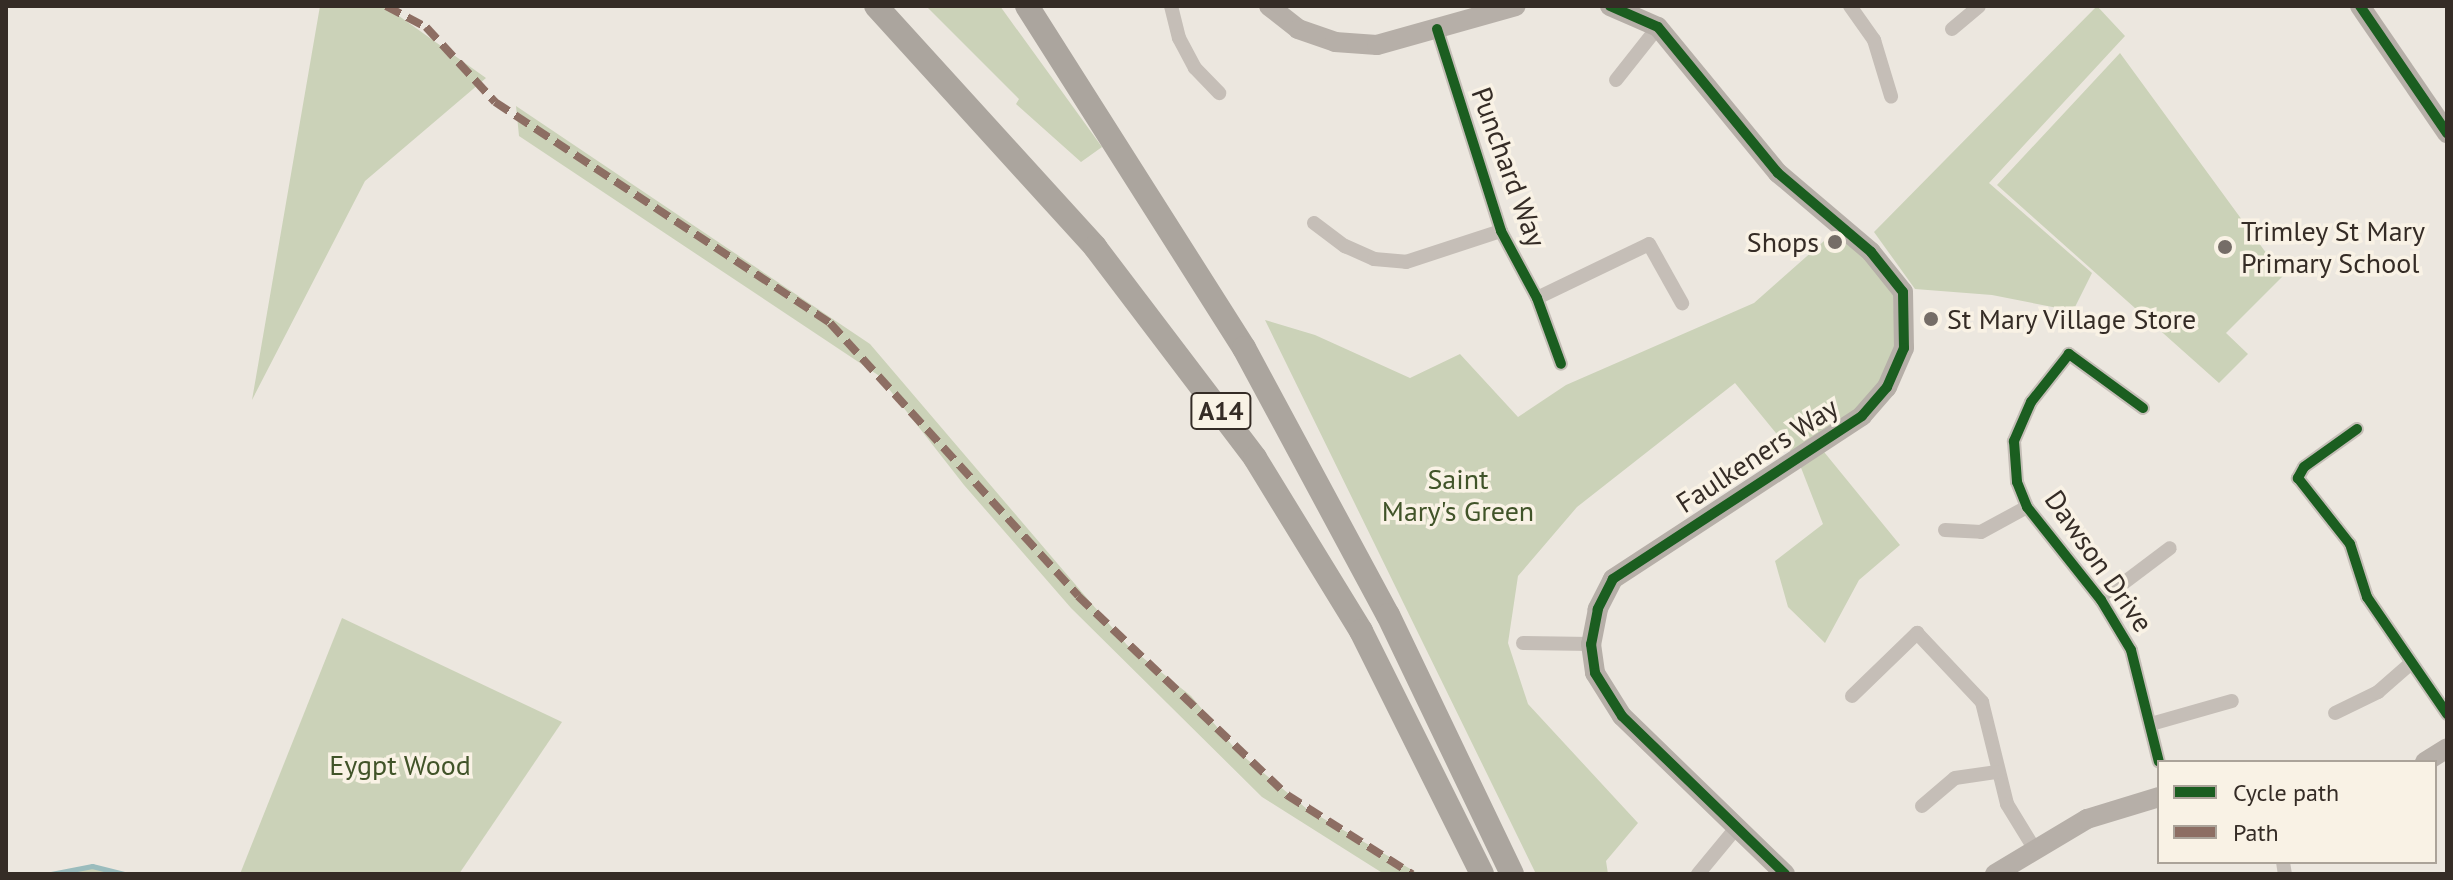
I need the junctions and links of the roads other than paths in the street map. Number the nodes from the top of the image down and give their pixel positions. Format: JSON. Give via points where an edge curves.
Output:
{"nodes":[{"id":1,"x":876,"y":6,"type":"edge"},
{"id":2,"x":1027,"y":6,"type":"edge"},
{"id":3,"x":1171,"y":6,"type":"edge"},
{"id":4,"x":1269,"y":6,"type":"edge"},
{"id":5,"x":1610,"y":6,"type":"edge"},
{"id":6,"x":1850,"y":6,"type":"edge"},
{"id":7,"x":1979,"y":6,"type":"edge"},
{"id":8,"x":2360,"y":6,"type":"edge"},
{"id":9,"x":1510,"y":7,"type":"edge"},
{"id":10,"x":1658,"y":27,"type":"junction"},
{"id":11,"x":1437,"y":29,"type":"junction"},
{"id":12,"x":1952,"y":29,"type":"dead end"},
{"id":13,"x":1616,"y":80,"type":"dead end"},
{"id":14,"x":1219,"y":93,"type":"dead end"},
{"id":15,"x":1891,"y":96,"type":"dead end"},
{"id":16,"x":2447,"y":133,"type":"edge"},
{"id":17,"x":1314,"y":223,"type":"dead end"},
{"id":18,"x":1501,"y":231,"type":"junction"},
{"id":19,"x":1537,"y":298,"type":"junction"},
{"id":20,"x":1682,"y":303,"type":"dead end"},
{"id":21,"x":1561,"y":364,"type":"dead end"},
{"id":22,"x":2143,"y":408,"type":"dead end"},
{"id":23,"x":2357,"y":429,"type":"dead end"},
{"id":24,"x":2027,"y":507,"type":"junction"},
{"id":25,"x":1945,"y":530,"type":"dead end"},
{"id":26,"x":2170,"y":548,"type":"dead end"},
{"id":27,"x":2101,"y":600,"type":"junction"},
{"id":28,"x":1523,"y":643,"type":"dead end"},
{"id":29,"x":1591,"y":644,"type":"junction"},
{"id":30,"x":2409,"y":665,"type":"junction"},
{"id":31,"x":1852,"y":696,"type":"dead end"},
{"id":32,"x":2232,"y":701,"type":"dead end"},
{"id":33,"x":2335,"y":713,"type":"dead end"},
{"id":34,"x":2447,"y":714,"type":"edge"},
{"id":35,"x":2151,"y":724,"type":"junction"},
{"id":36,"x":2447,"y":748,"type":"edge"},
{"id":37,"x":2159,"y":760,"type":"edge"},
{"id":38,"x":2428,"y":760,"type":"edge"},
{"id":39,"x":1996,"y":772,"type":"junction"},
{"id":40,"x":2157,"y":798,"type":"edge"},
{"id":41,"x":1922,"y":806,"type":"dead end"},
{"id":42,"x":1736,"y":828,"type":"junction"},
{"id":43,"x":2034,"y":848,"type":"junction"},
{"id":44,"x":1482,"y":874,"type":"edge"},
{"id":45,"x":1512,"y":874,"type":"edge"},
{"id":46,"x":1698,"y":874,"type":"edge"},
{"id":47,"x":1785,"y":874,"type":"edge"},
{"id":48,"x":1995,"y":874,"type":"edge"}],
"edges":[{"from":1,"to":44,"type":"highway","number":"A14","via":[[1095,247],[1255,458],[1361,631]]},
{"from":2,"to":45,"type":"highway","number":"A14","via":[[1244,348],[1388,615]]},
{"from":3,"to":14,"type":"street","via":[[1179,38],[1195,68]]},
{"from":4,"to":11,"type":"street","via":[[1298,29],[1335,42],[1377,45]]},
{"from":5,"to":10,"type":"street","name":"Faulkeners Way"},
{"from":6,"to":15,"type":"street","via":[[1874,40]]},
{"from":7,"to":12,"type":"street"},
{"from":8,"to":16,"type":"street"},
{"from":9,"to":11,"type":"street"},
{"from":10,"to":13,"type":"street"},
{"from":10,"to":29,"type":"street","name":"Faulkeners Way","via":[[1778,173],[1892,275],[1903,292],[1908,323],[1897,367],[1862,416],[1613,579],[1598,609]]},
{"from":11,"to":18,"type":"street","name":"Punchard Way"},
{"from":17,"to":18,"type":"street","via":[[1374,259],[1406,262]]},
{"from":18,"to":19,"type":"street","name":"Punchard Way"},
{"from":19,"to":20,"type":"street","via":[[1649,244]]},
{"from":19,"to":21,"type":"street","name":"Punchard Way"},
{"from":22,"to":24,"type":"street","name":"Dawson Drive","via":[[2069,354],[2031,402],[2014,441],[2017,482]]},
{"from":23,"to":30,"type":"street","via":[[2304,467],[2298,478],[2350,544],[2367,597]]},
{"from":24,"to":25,"type":"street","via":[[1981,532]]},
{"from":24,"to":27,"type":"street","name":"Dawson Drive"},
{"from":26,"to":27,"type":"street"},
{"from":27,"to":35,"type":"street","name":"Dawson Drive","via":[[2131,650]]},
{"from":28,"to":29,"type":"street"},
{"from":29,"to":42,"type":"street","name":"Faulkeners Way","via":[[1595,673],[1622,716]]},
{"from":30,"to":33,"type":"street","via":[[2378,692]]},
{"from":30,"to":34,"type":"street"},
{"from":31,"to":39,"type":"street","via":[[1917,633],[1982,702]]},
{"from":32,"to":35,"type":"street"},
{"from":35,"to":37,"type":"street","name":"Dawson Drive"},
{"from":36,"to":38,"type":"street"},
{"from":39,"to":41,"type":"street","via":[[1955,778]]},
{"from":39,"to":43,"type":"street","via":[[2007,804]]},
{"from":40,"to":43,"type":"street","via":[[2087,819]]},
{"from":42,"to":46,"type":"street"},
{"from":42,"to":47,"type":"street","name":"Faulkeners Way"},
{"from":43,"to":48,"type":"street"}]}
